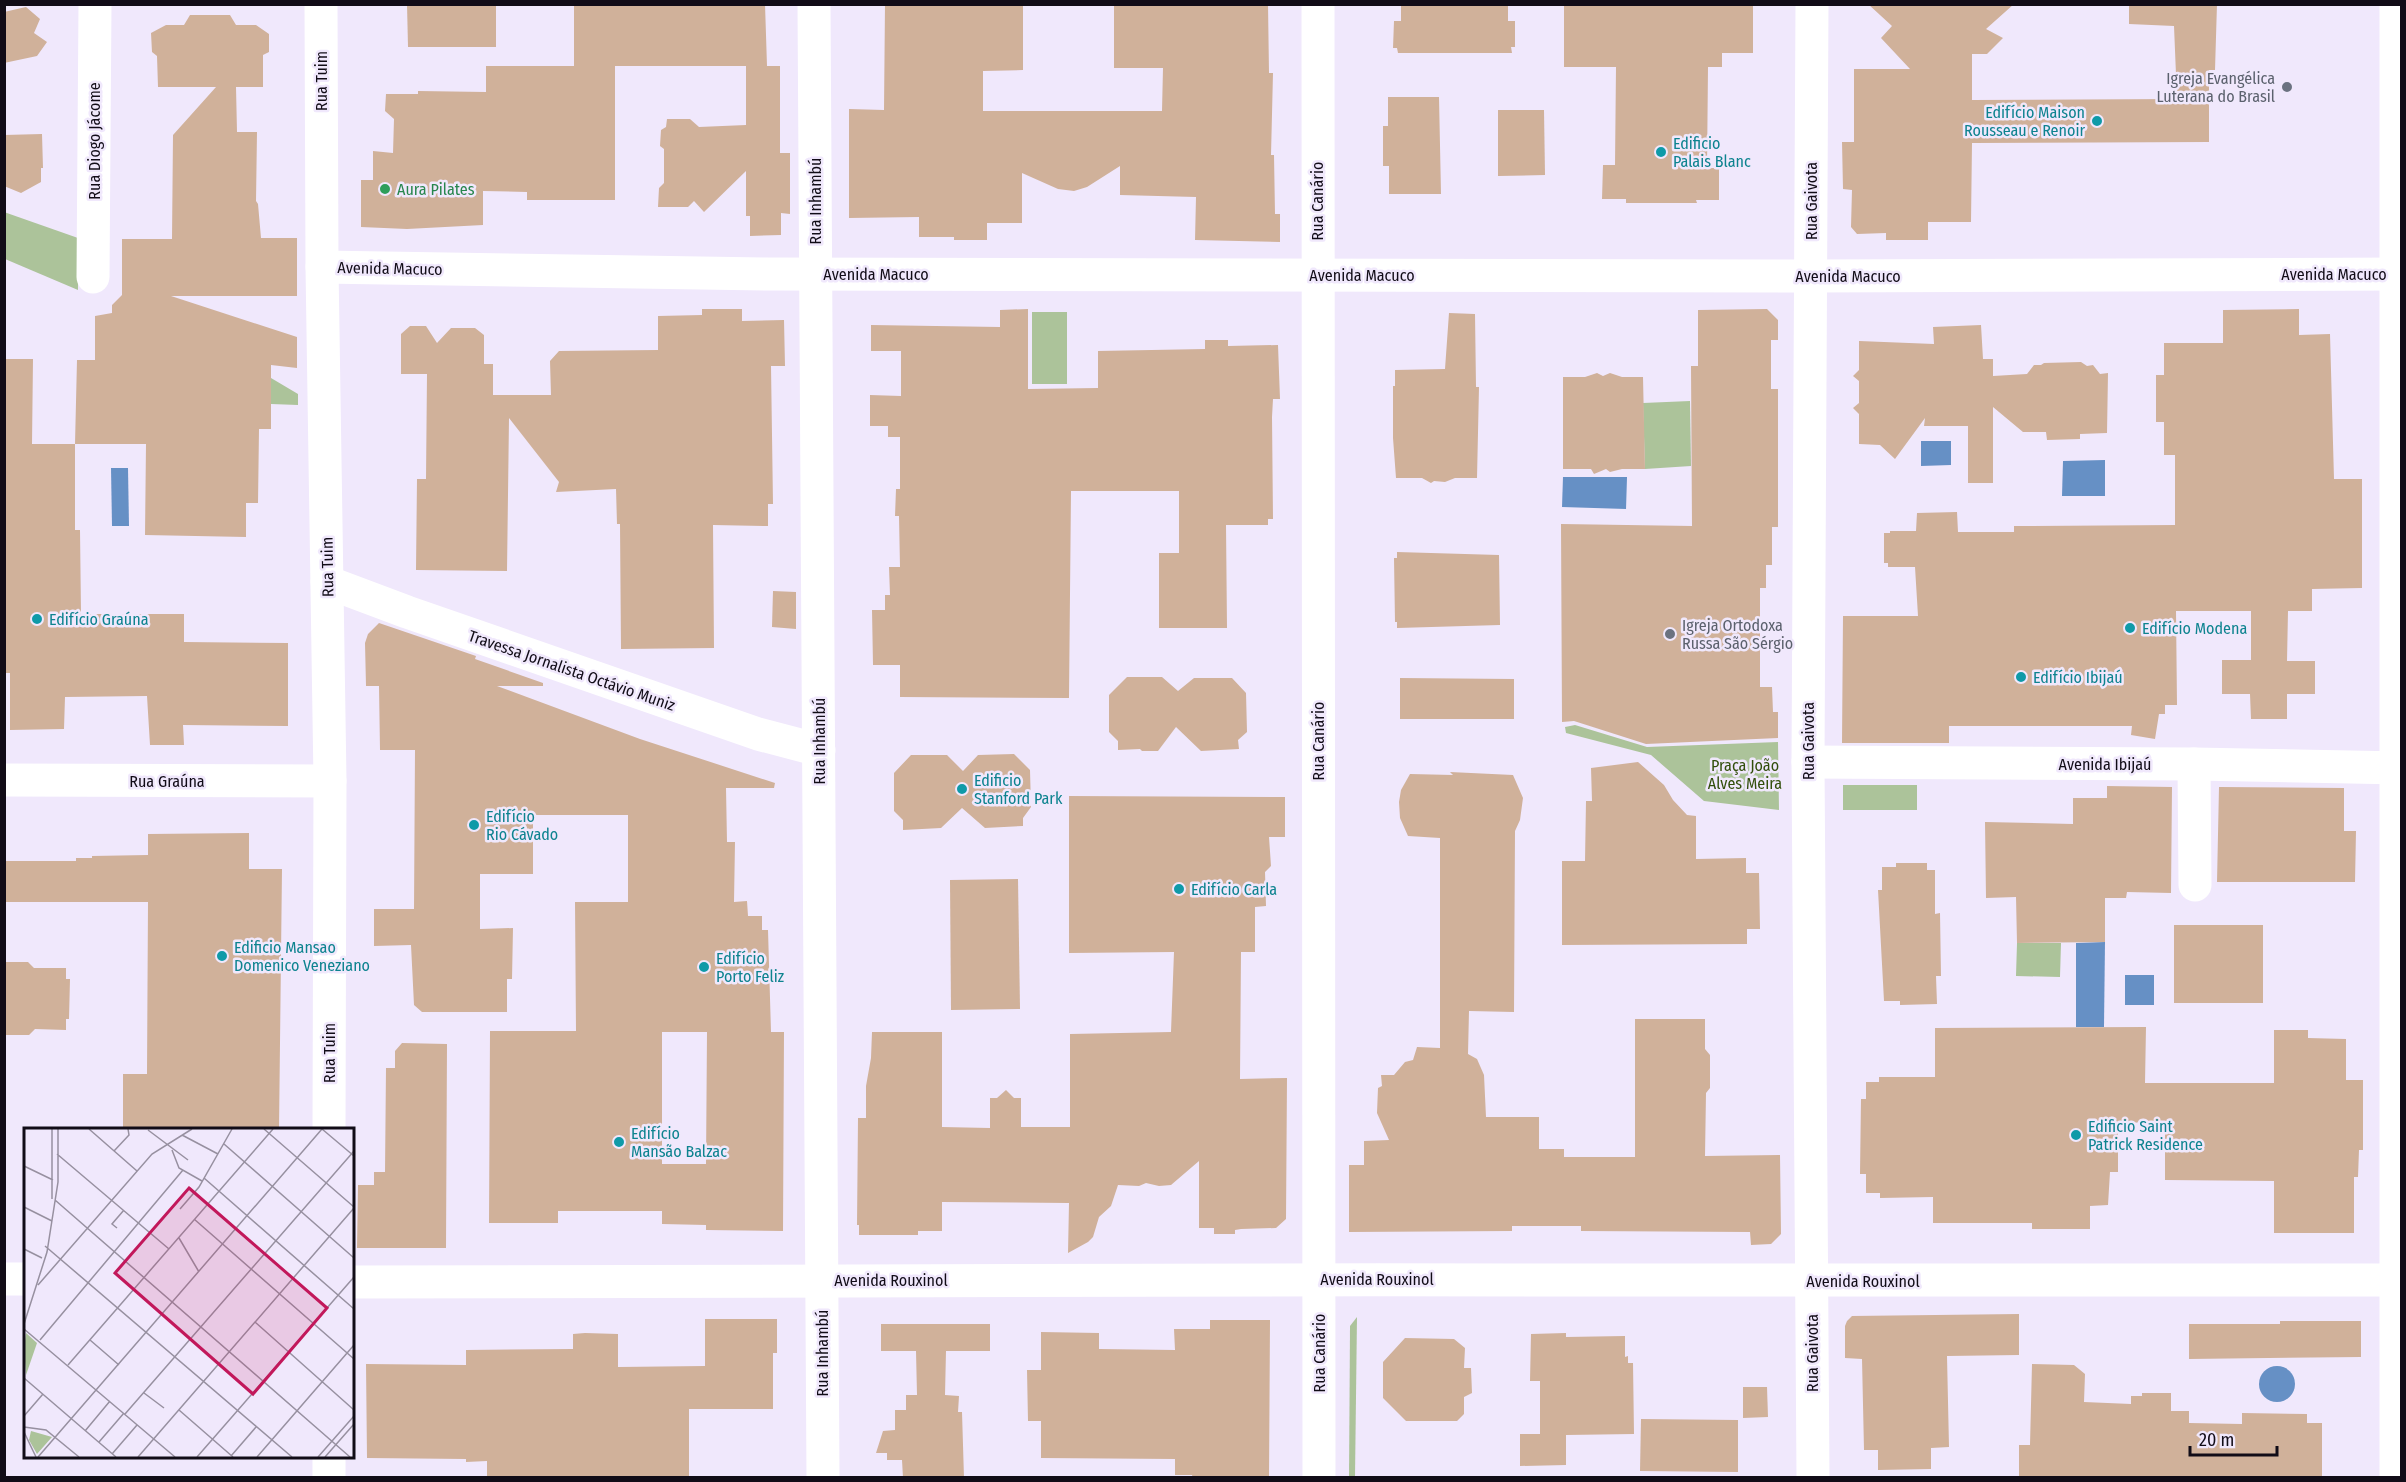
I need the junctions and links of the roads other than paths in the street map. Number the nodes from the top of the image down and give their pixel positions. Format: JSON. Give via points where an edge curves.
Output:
{"nodes":[{"id":1,"x":95,"y":4,"type":"edge"},
{"id":2,"x":321,"y":4,"type":"edge"},
{"id":3,"x":814,"y":4,"type":"edge"},
{"id":4,"x":1318,"y":4,"type":"edge"},
{"id":5,"x":1812,"y":4,"type":"edge"},
{"id":6,"x":2396,"y":4,"type":"edge"},
{"id":7,"x":322,"y":267,"type":"junction"},
{"id":8,"x":816,"y":274,"type":"junction"},
{"id":9,"x":2399,"y":274,"type":"edge"},
{"id":10,"x":1317,"y":275,"type":"junction"},
{"id":11,"x":1810,"y":276,"type":"junction"},
{"id":12,"x":93,"y":277,"type":"dead end"},
{"id":13,"x":327,"y":582,"type":"junction"},
{"id":14,"x":819,"y":750,"type":"junction"},
{"id":15,"x":1808,"y":762,"type":"junction"},
{"id":16,"x":2194,"y":764,"type":"junction"},
{"id":17,"x":2399,"y":768,"type":"edge"},
{"id":18,"x":4,"y":780,"type":"edge"},
{"id":19,"x":330,"y":781,"type":"junction"},
{"id":20,"x":2195,"y":885,"type":"dead end"},
{"id":21,"x":329,"y":1128,"type":"edge"},
{"id":22,"x":4,"y":1279,"type":"edge"},
{"id":23,"x":24,"y":1279,"type":"edge"},
{"id":24,"x":1319,"y":1279,"type":"junction"},
{"id":25,"x":822,"y":1280,"type":"junction"},
{"id":26,"x":2399,"y":1280,"type":"edge"},
{"id":27,"x":1812,"y":1281,"type":"junction"},
{"id":28,"x":354,"y":1282,"type":"edge"},
{"id":29,"x":329,"y":1458,"type":"edge"},
{"id":30,"x":329,"y":1478,"type":"edge"},
{"id":31,"x":823,"y":1478,"type":"edge"},
{"id":32,"x":1319,"y":1478,"type":"edge"},
{"id":33,"x":1813,"y":1478,"type":"edge"},
{"id":34,"x":2396,"y":1478,"type":"edge"}],
"edges":[{"from":1,"to":12,"type":"street","name":"Rua Diogo Jácome"},
{"from":2,"to":7,"type":"street","name":"Rua Tuim"},
{"from":3,"to":8,"type":"street","name":"Rua Inhambú"},
{"from":4,"to":10,"type":"street","name":"Rua Canário"},
{"from":5,"to":11,"type":"street","name":"Rua Gaivota"},
{"from":6,"to":9,"type":"street"},
{"from":7,"to":8,"type":"street","name":"Avenida Macuco"},
{"from":7,"to":13,"type":"street","name":"Rua Tuim"},
{"from":8,"to":10,"type":"street","name":"Avenida Macuco"},
{"from":8,"to":14,"type":"street","name":"Rua Inhambú"},
{"from":9,"to":11,"type":"street","name":"Avenida Macuco"},
{"from":9,"to":17,"type":"street"},
{"from":10,"to":11,"type":"street","name":"Avenida Macuco"},
{"from":10,"to":24,"type":"street","name":"Rua Canário"},
{"from":11,"to":15,"type":"street","name":"Rua Gaivota"},
{"from":13,"to":14,"type":"street","name":"Travessa Jornalista Octávio Muniz","via":[[758,734]]},
{"from":13,"to":19,"type":"street","name":"Rua Tuim"},
{"from":14,"to":25,"type":"street","name":"Rua Inhambú"},
{"from":15,"to":16,"type":"street","name":"Avenida Ibijaú"},
{"from":15,"to":27,"type":"street","name":"Rua Gaivota"},
{"from":16,"to":17,"type":"street","name":"Avenida Ibijaú"},
{"from":16,"to":20,"type":"street"},
{"from":17,"to":26,"type":"street"},
{"from":18,"to":19,"type":"street","name":"Rua Graúna"},
{"from":19,"to":21,"type":"street","name":"Rua Tuim"},
{"from":22,"to":23,"type":"street"},
{"from":24,"to":25,"type":"street","name":"Avenida Rouxinol"},
{"from":24,"to":27,"type":"street","name":"Avenida Rouxinol"},
{"from":24,"to":32,"type":"street","name":"Rua Canário"},
{"from":25,"to":28,"type":"street","name":"Avenida Rouxinol"},
{"from":25,"to":31,"type":"street","name":"Rua Inhambú"},
{"from":26,"to":27,"type":"street","name":"Avenida Rouxinol"},
{"from":26,"to":34,"type":"street"},
{"from":27,"to":33,"type":"street","name":"Rua Gaivota"},
{"from":29,"to":30,"type":"street"}]}
